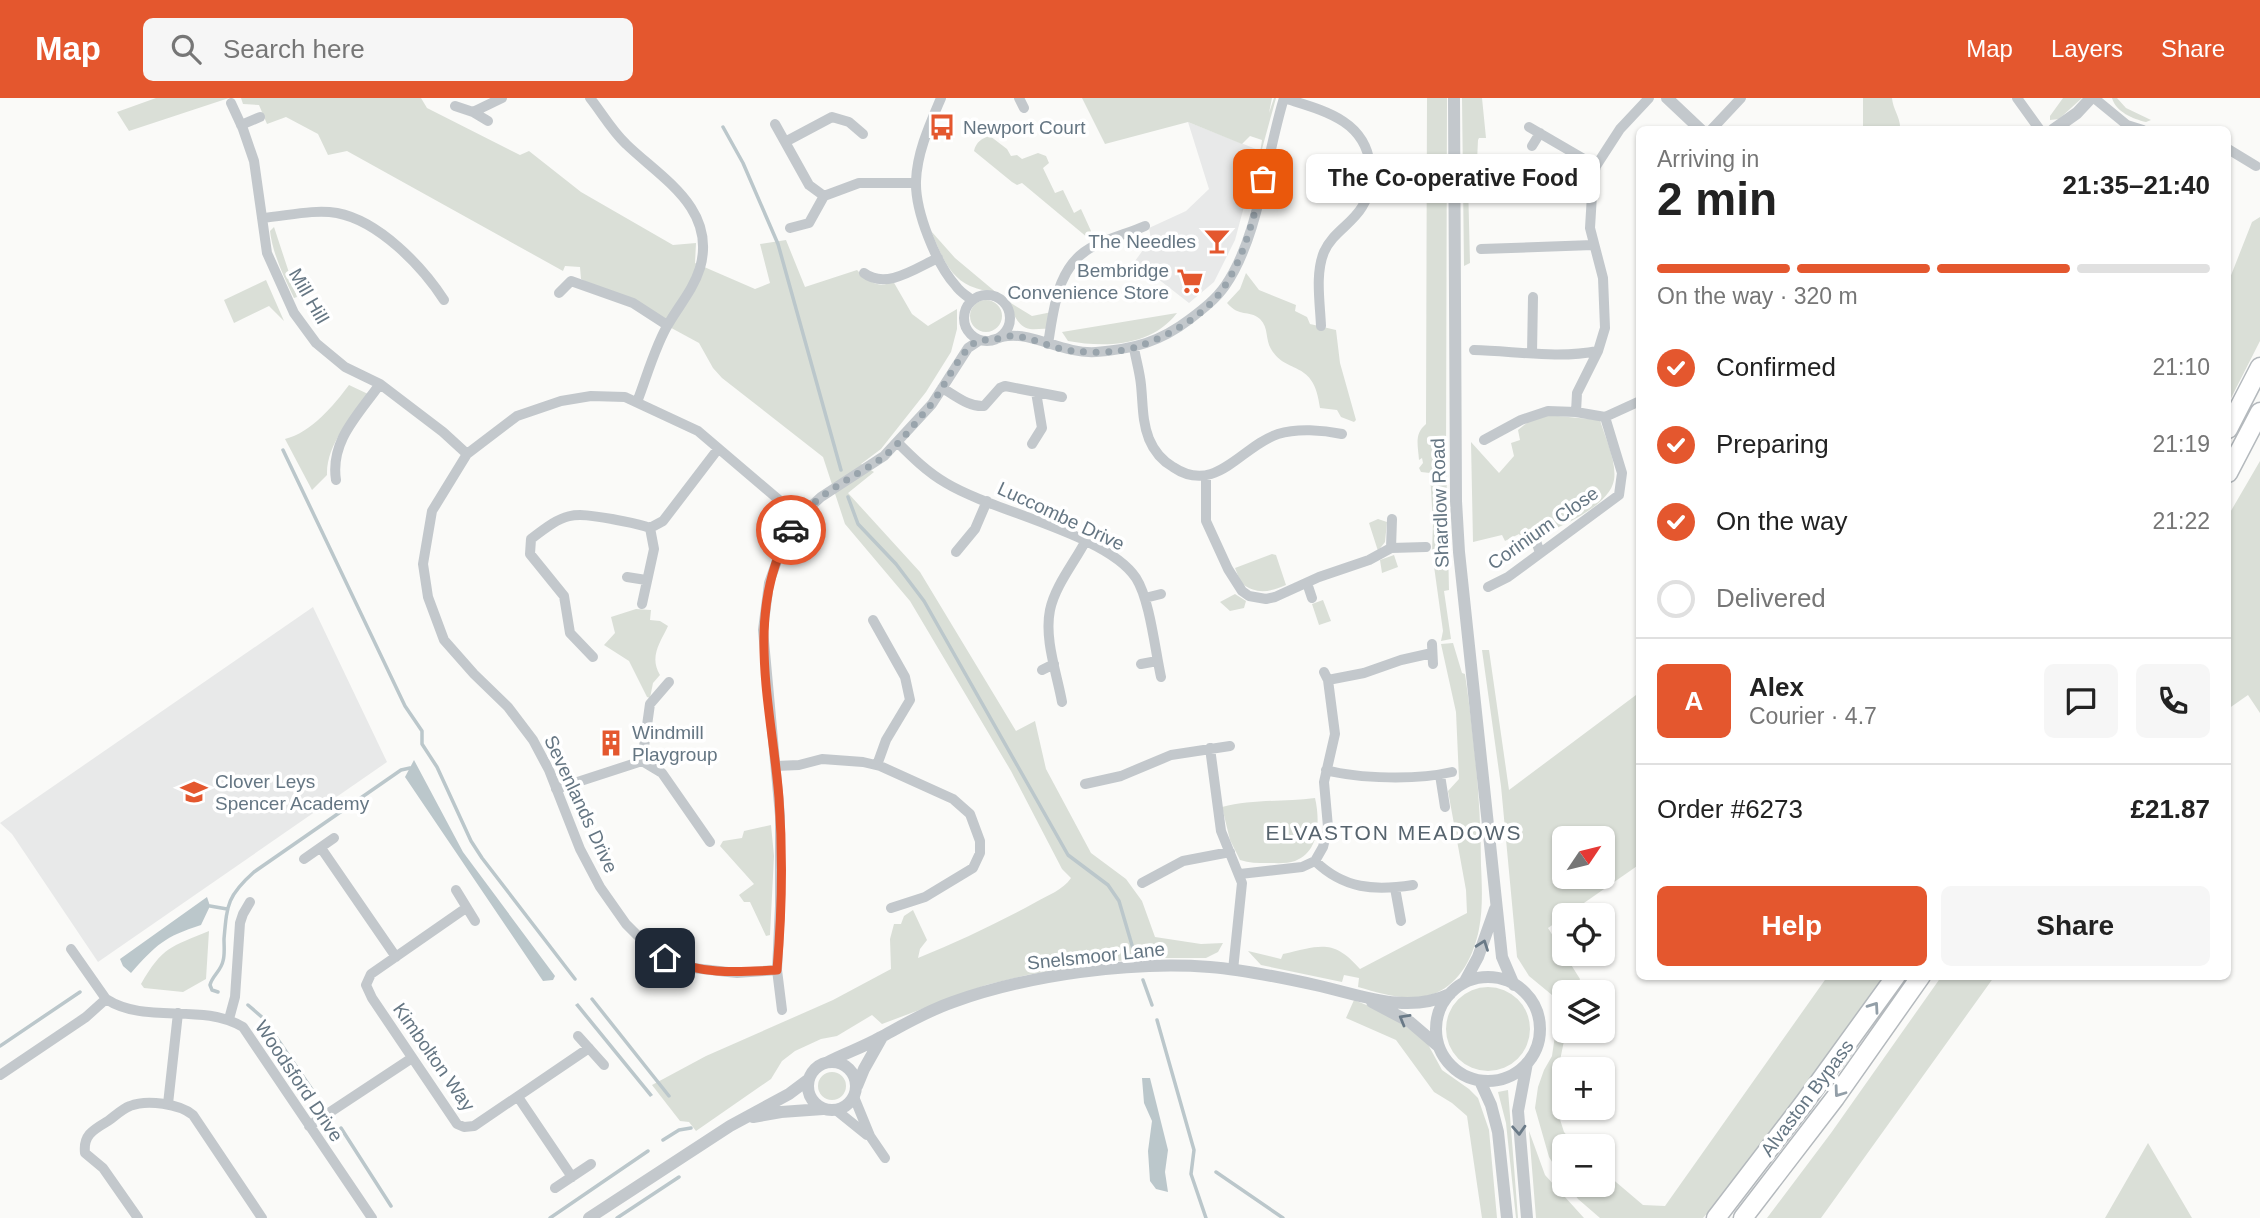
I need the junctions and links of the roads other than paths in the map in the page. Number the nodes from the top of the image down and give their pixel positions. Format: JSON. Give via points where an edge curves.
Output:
{"nodes":[{"id":1,"x":502,"y":98,"type":"edge"},
{"id":2,"x":590,"y":98,"type":"edge"},
{"id":3,"x":941,"y":98,"type":"edge"},
{"id":4,"x":1284,"y":98,"type":"edge"},
{"id":5,"x":1454,"y":98,"type":"edge"},
{"id":6,"x":1648,"y":98,"type":"edge"},
{"id":7,"x":1667,"y":98,"type":"edge"},
{"id":8,"x":1741,"y":98,"type":"edge"},
{"id":9,"x":2017,"y":98,"type":"edge"},
{"id":10,"x":2093,"y":98,"type":"edge"},
{"id":11,"x":230,"y":103,"type":"dead end"},
{"id":12,"x":455,"y":106,"type":"dead end"},
{"id":13,"x":473,"y":112,"type":"junction"},
{"id":14,"x":260,"y":117,"type":"dead end"},
{"id":15,"x":488,"y":121,"type":"dead end"},
{"id":16,"x":775,"y":124,"type":"dead end"},
{"id":17,"x":241,"y":125,"type":"junction"},
{"id":18,"x":1697,"y":126,"type":"edge"},
{"id":19,"x":1715,"y":126,"type":"edge"},
{"id":20,"x":2037,"y":126,"type":"edge"},
{"id":21,"x":2059,"y":126,"type":"edge"},
{"id":22,"x":2130,"y":126,"type":"edge"},
{"id":23,"x":1529,"y":127,"type":"dead end"},
{"id":24,"x":863,"y":134,"type":"dead end"},
{"id":25,"x":1540,"y":134,"type":"junction"},
{"id":26,"x":785,"y":142,"type":"junction"},
{"id":27,"x":1532,"y":146,"type":"dead end"},
{"id":28,"x":2231,"y":151,"type":"edge"},
{"id":29,"x":1596,"y":166,"type":"junction"},
{"id":30,"x":2256,"y":166,"type":"dead end"},
{"id":31,"x":916,"y":183,"type":"junction"},
{"id":32,"x":824,"y":197,"type":"junction"},
{"id":33,"x":262,"y":218,"type":"junction"},
{"id":34,"x":1145,"y":226,"type":"dead end"},
{"id":35,"x":790,"y":228,"type":"dead end"},
{"id":36,"x":1593,"y":245,"type":"junction"},
{"id":37,"x":1481,"y":249,"type":"dead end"},
{"id":38,"x":938,"y":258,"type":"junction"},
{"id":39,"x":864,"y":273,"type":"dead end"},
{"id":40,"x":559,"y":293,"type":"dead end"},
{"id":41,"x":1533,"y":297,"type":"dead end"},
{"id":42,"x":444,"y":300,"type":"dead end"},
{"id":43,"x":972,"y":300,"type":"junction"},
{"id":44,"x":1011,"y":320,"type":"junction"},
{"id":45,"x":667,"y":325,"type":"junction"},
{"id":46,"x":1321,"y":326,"type":"dead end"},
{"id":47,"x":970,"y":333,"type":"junction"},
{"id":48,"x":1033,"y":339,"type":"junction"},
{"id":49,"x":980,"y":340,"type":"junction"},
{"id":50,"x":992,"y":340,"type":"junction"},
{"id":51,"x":1048,"y":344,"type":"junction"},
{"id":52,"x":968,"y":348,"type":"junction"},
{"id":53,"x":1134,"y":348,"type":"junction"},
{"id":54,"x":1474,"y":350,"type":"dead end"},
{"id":55,"x":1598,"y":351,"type":"junction"},
{"id":56,"x":1532,"y":353,"type":"junction"},
{"id":57,"x":2260,"y":367,"type":"edge"},
{"id":58,"x":380,"y":384,"type":"junction"},
{"id":59,"x":942,"y":388,"type":"junction"},
{"id":60,"x":1036,"y":392,"type":"junction"},
{"id":61,"x":1062,"y":397,"type":"dead end"},
{"id":62,"x":637,"y":402,"type":"junction"},
{"id":63,"x":1636,"y":403,"type":"edge"},
{"id":64,"x":1576,"y":412,"type":"junction"},
{"id":65,"x":2260,"y":412,"type":"edge"},
{"id":66,"x":1605,"y":416,"type":"junction"},
{"id":67,"x":2231,"y":423,"type":"edge"},
{"id":68,"x":1342,"y":434,"type":"dead end"},
{"id":69,"x":1484,"y":440,"type":"dead end"},
{"id":70,"x":897,"y":442,"type":"junction"},
{"id":71,"x":1032,"y":444,"type":"dead end"},
{"id":72,"x":718,"y":449,"type":"junction"},
{"id":73,"x":467,"y":454,"type":"junction"},
{"id":74,"x":2231,"y":467,"type":"edge"},
{"id":75,"x":1206,"y":476,"type":"junction"},
{"id":76,"x":336,"y":480,"type":"dead end"},
{"id":77,"x":987,"y":501,"type":"junction"},
{"id":78,"x":799,"y":517,"type":"junction"},
{"id":79,"x":1392,"y":519,"type":"dead end"},
{"id":80,"x":650,"y":528,"type":"junction"},
{"id":81,"x":1535,"y":538,"type":"dead end"},
{"id":82,"x":1085,"y":542,"type":"junction"},
{"id":83,"x":1426,"y":547,"type":"dead end"},
{"id":84,"x":1391,"y":548,"type":"junction"},
{"id":85,"x":956,"y":552,"type":"dead end"},
{"id":86,"x":1540,"y":553,"type":"junction"},
{"id":87,"x":628,"y":577,"type":"dead end"},
{"id":88,"x":646,"y":580,"type":"junction"},
{"id":89,"x":1307,"y":583,"type":"junction"},
{"id":90,"x":1488,"y":587,"type":"dead end"},
{"id":91,"x":1161,"y":594,"type":"dead end"},
{"id":92,"x":1145,"y":598,"type":"junction"},
{"id":93,"x":1312,"y":598,"type":"dead end"},
{"id":94,"x":642,"y":604,"type":"dead end"},
{"id":95,"x":873,"y":620,"type":"dead end"},
{"id":96,"x":1432,"y":653,"type":"dead end"},
{"id":97,"x":593,"y":657,"type":"dead end"},
{"id":98,"x":1157,"y":661,"type":"junction"},
{"id":99,"x":1054,"y":664,"type":"junction"},
{"id":100,"x":1141,"y":664,"type":"dead end"},
{"id":101,"x":1042,"y":670,"type":"dead end"},
{"id":102,"x":1161,"y":677,"type":"dead end"},
{"id":103,"x":669,"y":682,"type":"dead end"},
{"id":104,"x":1062,"y":702,"type":"dead end"},
{"id":105,"x":1230,"y":746,"type":"dead end"},
{"id":106,"x":1210,"y":748,"type":"junction"},
{"id":107,"x":642,"y":761,"type":"junction"},
{"id":108,"x":877,"y":765,"type":"junction"},
{"id":109,"x":776,"y":766,"type":"junction"},
{"id":110,"x":1326,"y":770,"type":"junction"},
{"id":111,"x":1085,"y":784,"type":"dead end"},
{"id":112,"x":556,"y":789,"type":"junction"},
{"id":113,"x":1445,"y":807,"type":"dead end"},
{"id":114,"x":334,"y":838,"type":"dead end"},
{"id":115,"x":710,"y":842,"type":"dead end"},
{"id":116,"x":320,"y":848,"type":"junction"},
{"id":117,"x":1230,"y":852,"type":"junction"},
{"id":118,"x":304,"y":859,"type":"dead end"},
{"id":119,"x":1315,"y":861,"type":"junction"},
{"id":120,"x":1240,"y":874,"type":"junction"},
{"id":121,"x":1142,"y":883,"type":"dead end"},
{"id":122,"x":1413,"y":885,"type":"dead end"},
{"id":123,"x":1395,"y":888,"type":"junction"},
{"id":124,"x":456,"y":890,"type":"dead end"},
{"id":125,"x":250,"y":902,"type":"dead end"},
{"id":126,"x":1496,"y":905,"type":"junction"},
{"id":127,"x":466,"y":908,"type":"junction"},
{"id":128,"x":891,"y":908,"type":"dead end"},
{"id":129,"x":1401,"y":920,"type":"dead end"},
{"id":130,"x":475,"y":921,"type":"dead end"},
{"id":131,"x":71,"y":948,"type":"dead end"},
{"id":132,"x":396,"y":957,"type":"junction"},
{"id":133,"x":777,"y":970,"type":"junction"},
{"id":134,"x":1233,"y":970,"type":"junction"},
{"id":135,"x":1893,"y":980,"type":"edge"},
{"id":136,"x":1918,"y":980,"type":"edge"},
{"id":137,"x":1464,"y":983,"type":"junction"},
{"id":138,"x":1514,"y":985,"type":"junction"},
{"id":139,"x":1450,"y":994,"type":"junction"},
{"id":140,"x":1365,"y":998,"type":"junction"},
{"id":141,"x":106,"y":999,"type":"junction"},
{"id":142,"x":782,"y":1010,"type":"dead end"},
{"id":143,"x":178,"y":1013,"type":"junction"},
{"id":144,"x":229,"y":1019,"type":"junction"},
{"id":145,"x":579,"y":1035,"type":"dead end"},
{"id":146,"x":882,"y":1037,"type":"junction"},
{"id":147,"x":1438,"y":1046,"type":"junction"},
{"id":148,"x":589,"y":1048,"type":"junction"},
{"id":149,"x":412,"y":1058,"type":"junction"},
{"id":150,"x":828,"y":1062,"type":"junction"},
{"id":151,"x":1527,"y":1063,"type":"junction"},
{"id":152,"x":604,"y":1065,"type":"dead end"},
{"id":153,"x":0,"y":1074,"type":"edge"},
{"id":154,"x":809,"y":1079,"type":"junction"},
{"id":155,"x":1479,"y":1082,"type":"junction"},
{"id":156,"x":855,"y":1092,"type":"junction"},
{"id":157,"x":518,"y":1097,"type":"junction"},
{"id":158,"x":168,"y":1104,"type":"junction"},
{"id":159,"x":830,"y":1109,"type":"junction"},
{"id":160,"x":745,"y":1118,"type":"junction"},
{"id":161,"x":309,"y":1126,"type":"junction"},
{"id":162,"x":870,"y":1136,"type":"junction"},
{"id":163,"x":885,"y":1158,"type":"dead end"},
{"id":164,"x":591,"y":1164,"type":"dead end"},
{"id":165,"x":572,"y":1177,"type":"junction"},
{"id":166,"x":555,"y":1188,"type":"dead end"},
{"id":167,"x":368,"y":1217,"type":"edge"},
{"id":168,"x":138,"y":1218,"type":"edge"},
{"id":169,"x":262,"y":1218,"type":"edge"},
{"id":170,"x":589,"y":1218,"type":"edge"},
{"id":171,"x":1507,"y":1218,"type":"edge"},
{"id":172,"x":1527,"y":1218,"type":"edge"},
{"id":173,"x":1716,"y":1218,"type":"edge"},
{"id":174,"x":1743,"y":1218,"type":"edge"}],
"edges":[{"from":1,"to":13,"type":"street"},
{"from":2,"to":45,"type":"street","via":[[627,146],[674,184],[701,231],[700,267],[689,296]]},
{"from":3,"to":31,"type":"street","via":[[923,144]]},
{"from":4,"to":46,"type":"street","via":[[1344,120],[1361,138],[1370,159],[1370,187],[1364,205],[1329,243],[1321,259],[1314,304]]},
{"from":4,"to":53,"type":"street","via":[[1251,228],[1225,287],[1181,326]]},
{"from":5,"to":126,"type":"street","name":"Shardlow Road","via":[[1458,539]]},
{"from":6,"to":29,"type":"street"},
{"from":7,"to":18,"type":"street"},
{"from":8,"to":19,"type":"street"},
{"from":9,"to":20,"type":"street"},
{"from":10,"to":21,"type":"street"},
{"from":10,"to":22,"type":"street"},
{"from":11,"to":17,"type":"street","name":"Mill Hill"},
{"from":12,"to":13,"type":"street"},
{"from":13,"to":15,"type":"street"},
{"from":14,"to":17,"type":"street"},
{"from":16,"to":26,"type":"street"},
{"from":17,"to":33,"type":"street","name":"Mill Hill","via":[[254,162]]},
{"from":23,"to":25,"type":"street"},
{"from":24,"to":26,"type":"street","via":[[849,122],[832,117]]},
{"from":25,"to":27,"type":"street"},
{"from":25,"to":29,"type":"street"},
{"from":26,"to":32,"type":"street","via":[[809,185]]},
{"from":28,"to":30,"type":"street"},
{"from":29,"to":36,"type":"street","via":[[1590,216]]},
{"from":31,"to":32,"type":"street","via":[[859,183]]},
{"from":31,"to":38,"type":"street"},
{"from":32,"to":35,"type":"street","via":[[809,222]]},
{"from":33,"to":42,"type":"street","via":[[316,212],[355,219],[402,250]]},
{"from":33,"to":58,"type":"street","name":"Mill Hill","via":[[267,253],[294,313],[316,343],[345,367]]},
{"from":34,"to":51,"type":"street","via":[[1095,246],[1074,260],[1057,293]]},
{"from":36,"to":37,"type":"street"},
{"from":36,"to":55,"type":"street","via":[[1603,278],[1605,328]]},
{"from":38,"to":39,"type":"street","via":[[883,281]]},
{"from":38,"to":43,"type":"street","via":[[957,288]]},
{"from":40,"to":45,"type":"street","via":[[572,276],[633,303]]},
{"from":41,"to":56,"type":"street"},
{"from":43,"to":44,"type":"street","via":[[984,295],[999,298]]},
{"from":43,"to":47,"type":"street","via":[[964,319]]},
{"from":44,"to":48,"type":"street"},
{"from":44,"to":50,"type":"street","via":[[1001,336]]},
{"from":45,"to":62,"type":"street"},
{"from":47,"to":49,"type":"street"},
{"from":47,"to":52,"type":"street"},
{"from":48,"to":50,"type":"street","via":[[1009,336]]},
{"from":48,"to":51,"type":"street"},
{"from":49,"to":50,"type":"street"},
{"from":49,"to":52,"type":"street"},
{"from":51,"to":53,"type":"street","via":[[1080,352]]},
{"from":52,"to":59,"type":"street"},
{"from":53,"to":75,"type":"street","via":[[1143,419],[1160,459],[1192,476]]},
{"from":54,"to":56,"type":"street"},
{"from":55,"to":56,"type":"street","via":[[1575,356]]},
{"from":55,"to":64,"type":"street","via":[[1577,393]]},
{"from":57,"to":67,"type":"highway"},
{"from":58,"to":73,"type":"street","name":"Mill Hill"},
{"from":58,"to":76,"type":"street","via":[[345,431],[337,452]]},
{"from":59,"to":60,"type":"street","via":[[978,407],[1005,386]]},
{"from":59,"to":70,"type":"street"},
{"from":60,"to":61,"type":"street"},
{"from":60,"to":71,"type":"street","via":[[1042,428]]},
{"from":62,"to":72,"type":"street","name":"Sevenlands Drive","via":[[698,431]]},
{"from":62,"to":73,"type":"street","name":"Sevenlands Drive","via":[[591,396],[538,407],[517,416]]},
{"from":63,"to":66,"type":"street"},
{"from":64,"to":66,"type":"street"},
{"from":64,"to":69,"type":"street","via":[[1548,411]]},
{"from":65,"to":74,"type":"highway"},
{"from":66,"to":86,"type":"street","name":"Corinium Close","via":[[1622,473],[1619,495]]},
{"from":68,"to":75,"type":"street","via":[[1323,430],[1281,433]]},
{"from":70,"to":77,"type":"street","name":"Luccombe Drive","via":[[946,483]]},
{"from":70,"to":78,"type":"street"},
{"from":72,"to":78,"type":"street","name":"Sevenlands Drive"},
{"from":72,"to":80,"type":"street","via":[[663,521]]},
{"from":73,"to":112,"type":"street","name":"Sevenlands Drive","via":[[432,511],[423,564],[428,597],[444,639],[521,724]]},
{"from":75,"to":89,"type":"street","via":[[1206,521],[1242,591],[1266,599]]},
{"from":77,"to":82,"type":"street","name":"Luccombe Drive"},
{"from":77,"to":85,"type":"street","via":[[975,528]]},
{"from":78,"to":109,"type":"street","via":[[769,583],[763,630]]},
{"from":79,"to":84,"type":"street"},
{"from":80,"to":88,"type":"street","via":[[654,549]]},
{"from":80,"to":97,"type":"street","via":[[595,514],[572,514],[531,539],[530,554],[564,596],[570,633]]},
{"from":81,"to":86,"type":"street"},
{"from":82,"to":92,"type":"street","name":"Luccombe Drive","via":[[1121,561],[1137,579]]},
{"from":82,"to":99,"type":"street","via":[[1050,608]]},
{"from":83,"to":84,"type":"street"},
{"from":84,"to":89,"type":"street"},
{"from":86,"to":90,"type":"street","name":"Corinium Close"},
{"from":87,"to":88,"type":"street"},
{"from":88,"to":94,"type":"street"},
{"from":89,"to":93,"type":"street"},
{"from":91,"to":92,"type":"street"},
{"from":92,"to":98,"type":"street","name":"Luccombe Drive"},
{"from":95,"to":108,"type":"street","via":[[905,677],[910,700]]},
{"from":96,"to":110,"type":"street","via":[[1364,673],[1326,676],[1335,734]]},
{"from":98,"to":100,"type":"street"},
{"from":98,"to":102,"type":"street","name":"Luccombe Drive"},
{"from":99,"to":101,"type":"street"},
{"from":99,"to":104,"type":"street"},
{"from":103,"to":107,"type":"street","via":[[650,704]]},
{"from":105,"to":106,"type":"street"},
{"from":106,"to":111,"type":"street","via":[[1171,755],[1121,776]]},
{"from":106,"to":117,"type":"street","via":[[1222,831]]},
{"from":107,"to":112,"type":"street"},
{"from":107,"to":115,"type":"street","via":[[662,773]]},
{"from":108,"to":109,"type":"street","via":[[848,759]]},
{"from":108,"to":128,"type":"street","via":[[964,807],[980,841],[973,867],[925,897]]},
{"from":109,"to":133,"type":"street","via":[[781,857]]},
{"from":110,"to":113,"type":"street","via":[[1358,777],[1446,773]]},
{"from":110,"to":119,"type":"street","via":[[1323,792],[1328,827]]},
{"from":112,"to":133,"type":"street","name":"Sevenlands Drive","via":[[600,887],[641,941],[668,960],[693,968],[737,973]]},
{"from":114,"to":116,"type":"street"},
{"from":116,"to":118,"type":"street"},
{"from":116,"to":132,"type":"street"},
{"from":117,"to":120,"type":"street"},
{"from":117,"to":121,"type":"street","via":[[1180,862]]},
{"from":119,"to":120,"type":"street","via":[[1293,869]]},
{"from":119,"to":123,"type":"street","via":[[1337,879],[1372,888]]},
{"from":120,"to":134,"type":"street"},
{"from":122,"to":123,"type":"street"},
{"from":123,"to":129,"type":"street"},
{"from":124,"to":127,"type":"street"},
{"from":125,"to":144,"type":"street","via":[[240,923]]},
{"from":137,"to":126,"type":"street","name":"Shardlow Road","one_way":true},
{"from":126,"to":138,"type":"street","name":"Shardlow Road","via":[[1503,957]]},
{"from":127,"to":130,"type":"street"},
{"from":127,"to":132,"type":"street","name":"Kimbolton Way"},
{"from":131,"to":141,"type":"street"},
{"from":132,"to":149,"type":"street","name":"Kimbolton Way","via":[[371,974],[366,985]]},
{"from":133,"to":142,"type":"street"},
{"from":134,"to":140,"type":"street","name":"Snelsmoor Lane"},
{"from":134,"to":146,"type":"street","name":"Snelsmoor Lane","via":[[1125,968],[1033,980],[953,1002]]},
{"from":173,"to":135,"type":"highway","name":"Alvaston Bypass","one_way":true},
{"from":136,"to":174,"type":"highway","name":"Alvaston Bypass","one_way":true},
{"from":137,"to":138,"type":"street","via":[[1485,977]]},
{"from":137,"to":139,"type":"street"},
{"from":138,"to":151,"type":"street","via":[[1534,1004],[1538,1016],[1537,1044]]},
{"from":139,"to":140,"type":"street","name":"Snelsmoor Lane","via":[[1420,1002]]},
{"from":139,"to":147,"type":"street","via":[[1437,1017]]},
{"from":147,"to":140,"type":"street","name":"Snelsmoor Lane","one_way":true,"via":[[1410,1022]]},
{"from":141,"to":143,"type":"street","name":"Woodsford Drive","via":[[123,1008]]},
{"from":141,"to":153,"type":"street"},
{"from":143,"to":144,"type":"street","name":"Woodsford Drive"},
{"from":143,"to":158,"type":"street"},
{"from":144,"to":161,"type":"street","name":"Woodsford Drive","via":[[243,1027]]},
{"from":145,"to":148,"type":"street"},
{"from":146,"to":150,"type":"street","name":"Snelsmoor Lane"},
{"from":146,"to":156,"type":"street","name":"Snelsmoor Lane"},
{"from":147,"to":155,"type":"street","via":[[1457,1071]]},
{"from":148,"to":152,"type":"street"},
{"from":148,"to":157,"type":"street","name":"Kimbolton Way"},
{"from":149,"to":157,"type":"street","name":"Kimbolton Way","via":[[463,1127],[474,1126]]},
{"from":149,"to":161,"type":"street"},
{"from":150,"to":154,"type":"street","via":[[816,1068]]},
{"from":150,"to":156,"type":"street","via":[[845,1065],[855,1079]]},
{"from":151,"to":155,"type":"street","via":[[1504,1079]]},
{"from":151,"to":172,"type":"street","one_way":true,"via":[[1518,1111]]},
{"from":154,"to":159,"type":"street","via":[[812,1100]]},
{"from":154,"to":160,"type":"street"},
{"from":155,"to":171,"type":"street","via":[[1498,1132]]},
{"from":156,"to":159,"type":"street","via":[[847,1106]]},
{"from":156,"to":162,"type":"street"},
{"from":157,"to":165,"type":"street"},
{"from":158,"to":168,"type":"street","via":[[130,1106],[86,1136],[85,1153],[103,1168]]},
{"from":158,"to":169,"type":"street","via":[[193,1115]]},
{"from":159,"to":160,"type":"street"},
{"from":159,"to":162,"type":"street"},
{"from":160,"to":170,"type":"street"},
{"from":161,"to":167,"type":"street","name":"Woodsford Drive"},
{"from":162,"to":163,"type":"street"},
{"from":164,"to":165,"type":"street"},
{"from":165,"to":166,"type":"street"}]}
